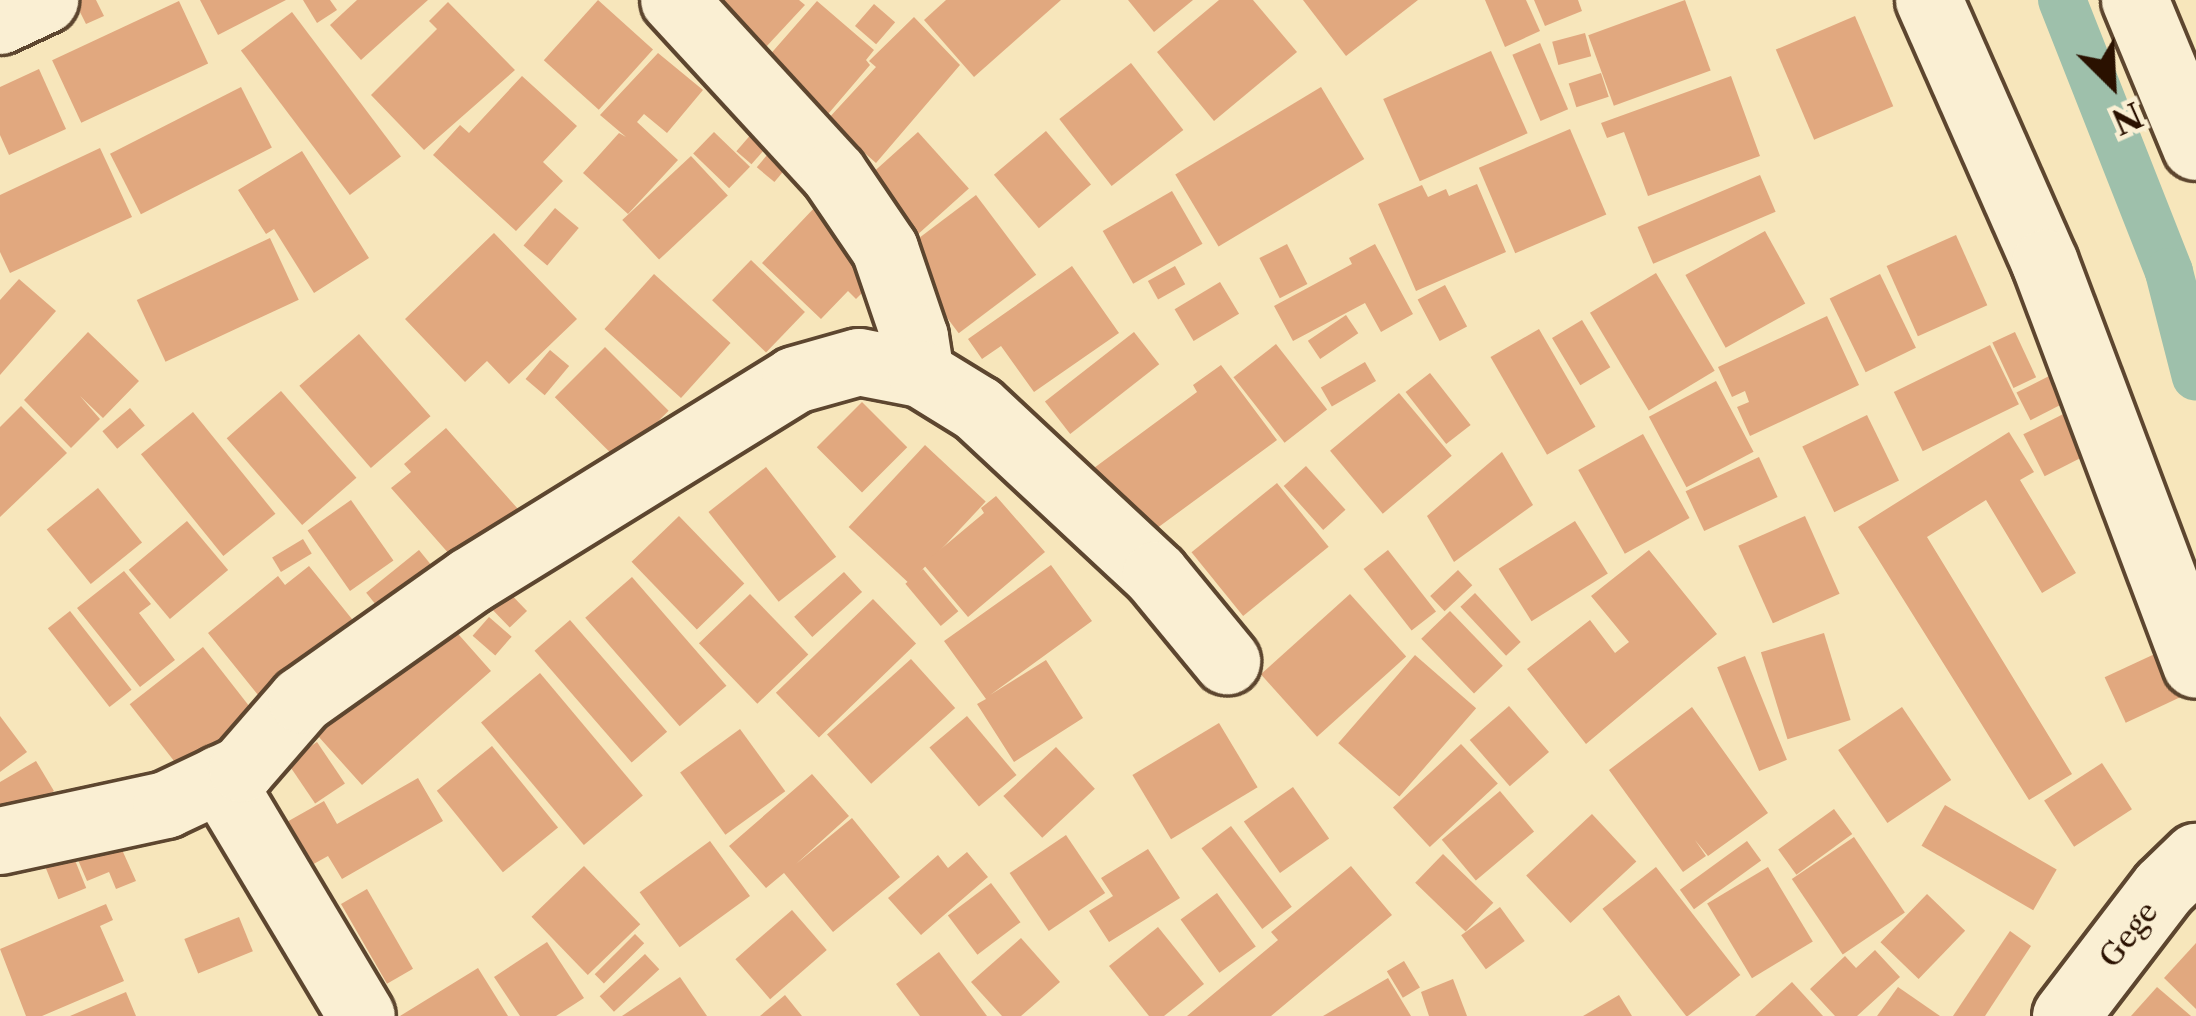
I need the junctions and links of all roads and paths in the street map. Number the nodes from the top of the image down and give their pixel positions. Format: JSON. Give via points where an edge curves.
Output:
{"nodes":[{"id":1,"x":45,"y":0,"type":"edge"},
{"id":2,"x":674,"y":0,"type":"edge"},
{"id":3,"x":1929,"y":0,"type":"edge"},
{"id":4,"x":2135,"y":0,"type":"edge"},
{"id":5,"x":0,"y":21,"type":"edge"},
{"id":6,"x":2196,"y":146,"type":"edge"},
{"id":7,"x":921,"y":374,"type":"junction"},
{"id":8,"x":1227,"y":661,"type":"dead end"},
{"id":9,"x":2196,"y":665,"type":"edge"},
{"id":10,"x":220,"y":779,"type":"junction"},
{"id":11,"x":0,"y":842,"type":"edge"},
{"id":12,"x":2196,"y":857,"type":"edge"},
{"id":13,"x":362,"y":1016,"type":"edge"},
{"id":14,"x":2066,"y":1016,"type":"edge"}],
"edges":[{"from":1,"to":5,"type":"street"},
{"from":2,"to":7,"type":"street","via":[[833,174],[885,249]]},
{"from":3,"to":9,"type":"street","via":[[2044,263]]},
{"from":4,"to":6,"type":"street"},
{"from":7,"to":8,"type":"street","via":[[978,409],[1066,487],[1156,575]]},
{"from":7,"to":10,"type":"street","via":[[859,362],[795,380],[470,581],[302,700],[242,769]]},
{"from":10,"to":11,"type":"street","via":[[166,805]]},
{"from":10,"to":13,"type":"street"},
{"from":12,"to":14,"type":"street","name":"Gege"}]}
